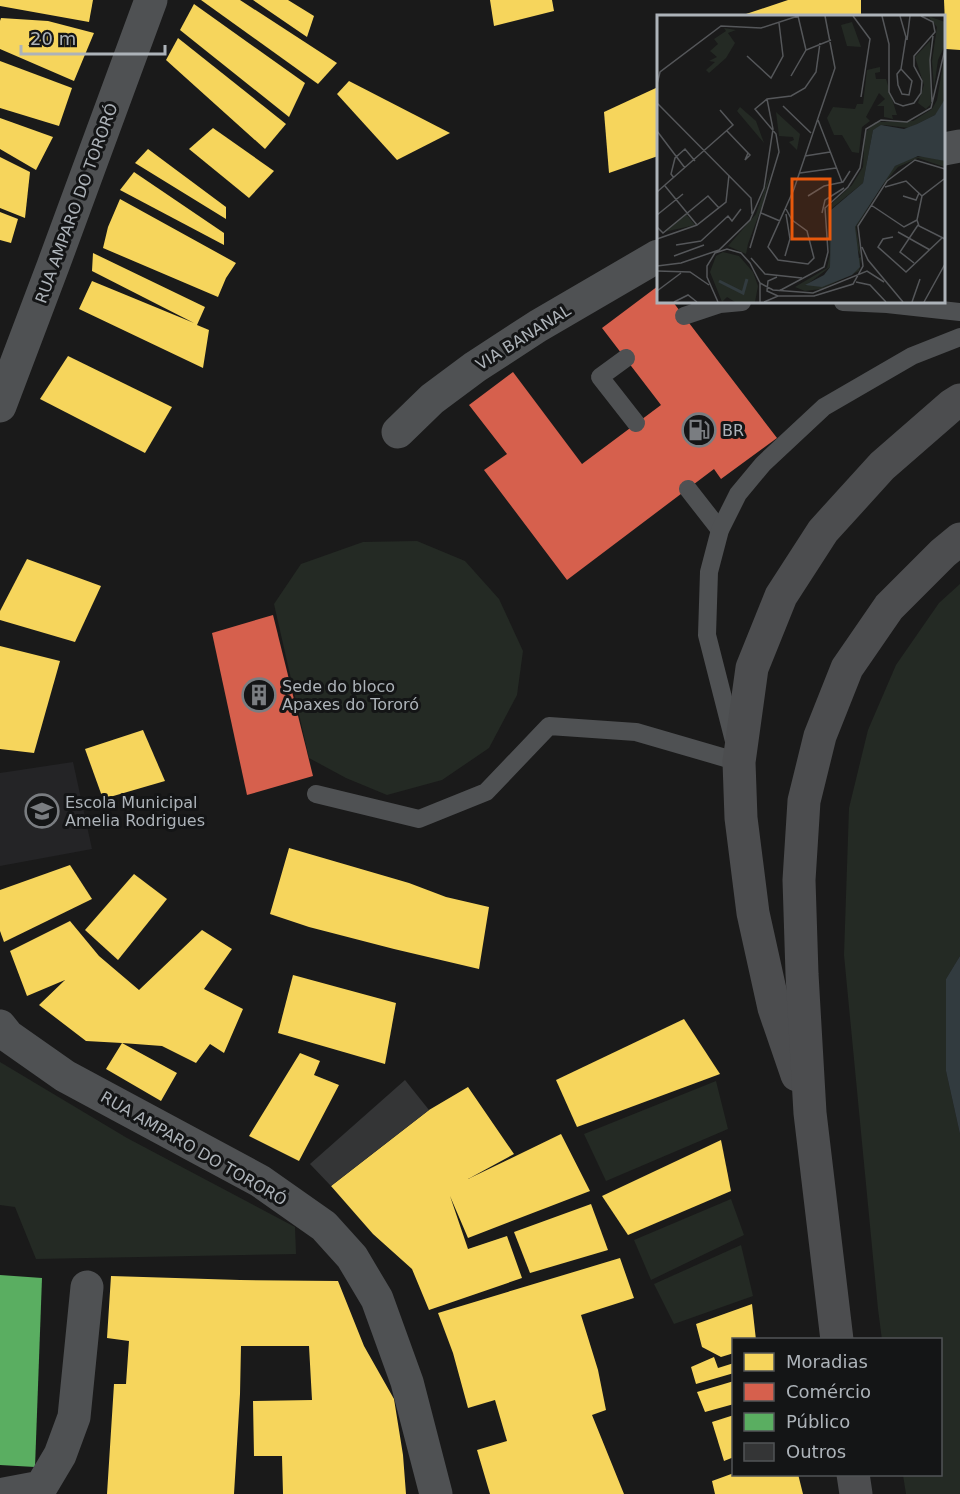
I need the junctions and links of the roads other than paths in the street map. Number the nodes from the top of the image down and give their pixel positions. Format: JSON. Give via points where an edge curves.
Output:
{"nodes":[{"id":1,"x":151,"y":0,"type":"edge"},
{"id":2,"x":960,"y":146,"type":"edge"},
{"id":3,"x":945,"y":150,"type":"edge"},
{"id":4,"x":657,"y":257,"type":"edge"},
{"id":5,"x":731,"y":303,"type":"edge"},
{"id":6,"x":865,"y":303,"type":"edge"},
{"id":7,"x":960,"y":312,"type":"edge"},
{"id":8,"x":684,"y":316,"type":"dead end"},
{"id":9,"x":960,"y":337,"type":"edge"},
{"id":10,"x":626,"y":358,"type":"dead end"},
{"id":11,"x":960,"y":400,"type":"edge"},
{"id":12,"x":0,"y":406,"type":"edge"},
{"id":13,"x":636,"y":423,"type":"dead end"},
{"id":14,"x":398,"y":432,"type":"dead end"},
{"id":15,"x":688,"y":489,"type":"dead end"},
{"id":16,"x":720,"y":530,"type":"junction"},
{"id":17,"x":960,"y":539,"type":"edge"},
{"id":18,"x":739,"y":762,"type":"junction"},
{"id":19,"x":316,"y":794,"type":"dead end"},
{"id":20,"x":0,"y":1026,"type":"edge"},
{"id":21,"x":810,"y":1113,"type":"junction"},
{"id":22,"x":87,"y":1287,"type":"dead end"},
{"id":23,"x":837,"y":1338,"type":"edge"},
{"id":24,"x":853,"y":1476,"type":"edge"},
{"id":25,"x":4,"y":1494,"type":"edge"},
{"id":26,"x":436,"y":1494,"type":"edge"},
{"id":27,"x":856,"y":1494,"type":"edge"}],
"edges":[{"from":1,"to":12,"type":"street","name":"RUA AMPARO DO TORORÓ"},
{"from":2,"to":3,"type":"street"},
{"from":4,"to":14,"type":"street","name":"VIA BANANAL","via":[[475,367],[432,399]]},
{"from":5,"to":8,"type":"lane"},
{"from":6,"to":7,"type":"lane"},
{"from":9,"to":16,"type":"lane","via":[[912,356],[824,406],[744,486]]},
{"from":10,"to":13,"type":"lane","via":[[600,377]]},
{"from":11,"to":18,"type":"main road","via":[[882,466],[823,531],[780,596],[753,668]]},
{"from":15,"to":16,"type":"lane"},
{"from":16,"to":18,"type":"lane","via":[[709,572],[706,635]]},
{"from":17,"to":21,"type":"main road","via":[[890,607],[847,669],[820,736],[804,801],[799,880]]},
{"from":18,"to":19,"type":"lane","via":[[636,732],[549,726],[486,792],[418,819]]},
{"from":18,"to":21,"type":"main road","via":[[741,818],[753,913],[774,1008]]},
{"from":20,"to":26,"type":"street","name":"RUA AMPARO DO TORORÓ","via":[[8,1036],[65,1076],[260,1181],[324,1226],[352,1257],[377,1299],[407,1382]]},
{"from":21,"to":23,"type":"main road"},
{"from":22,"to":25,"type":"street","via":[[74,1417],[60,1455],[41,1487]]},
{"from":24,"to":27,"type":"main road"}]}
